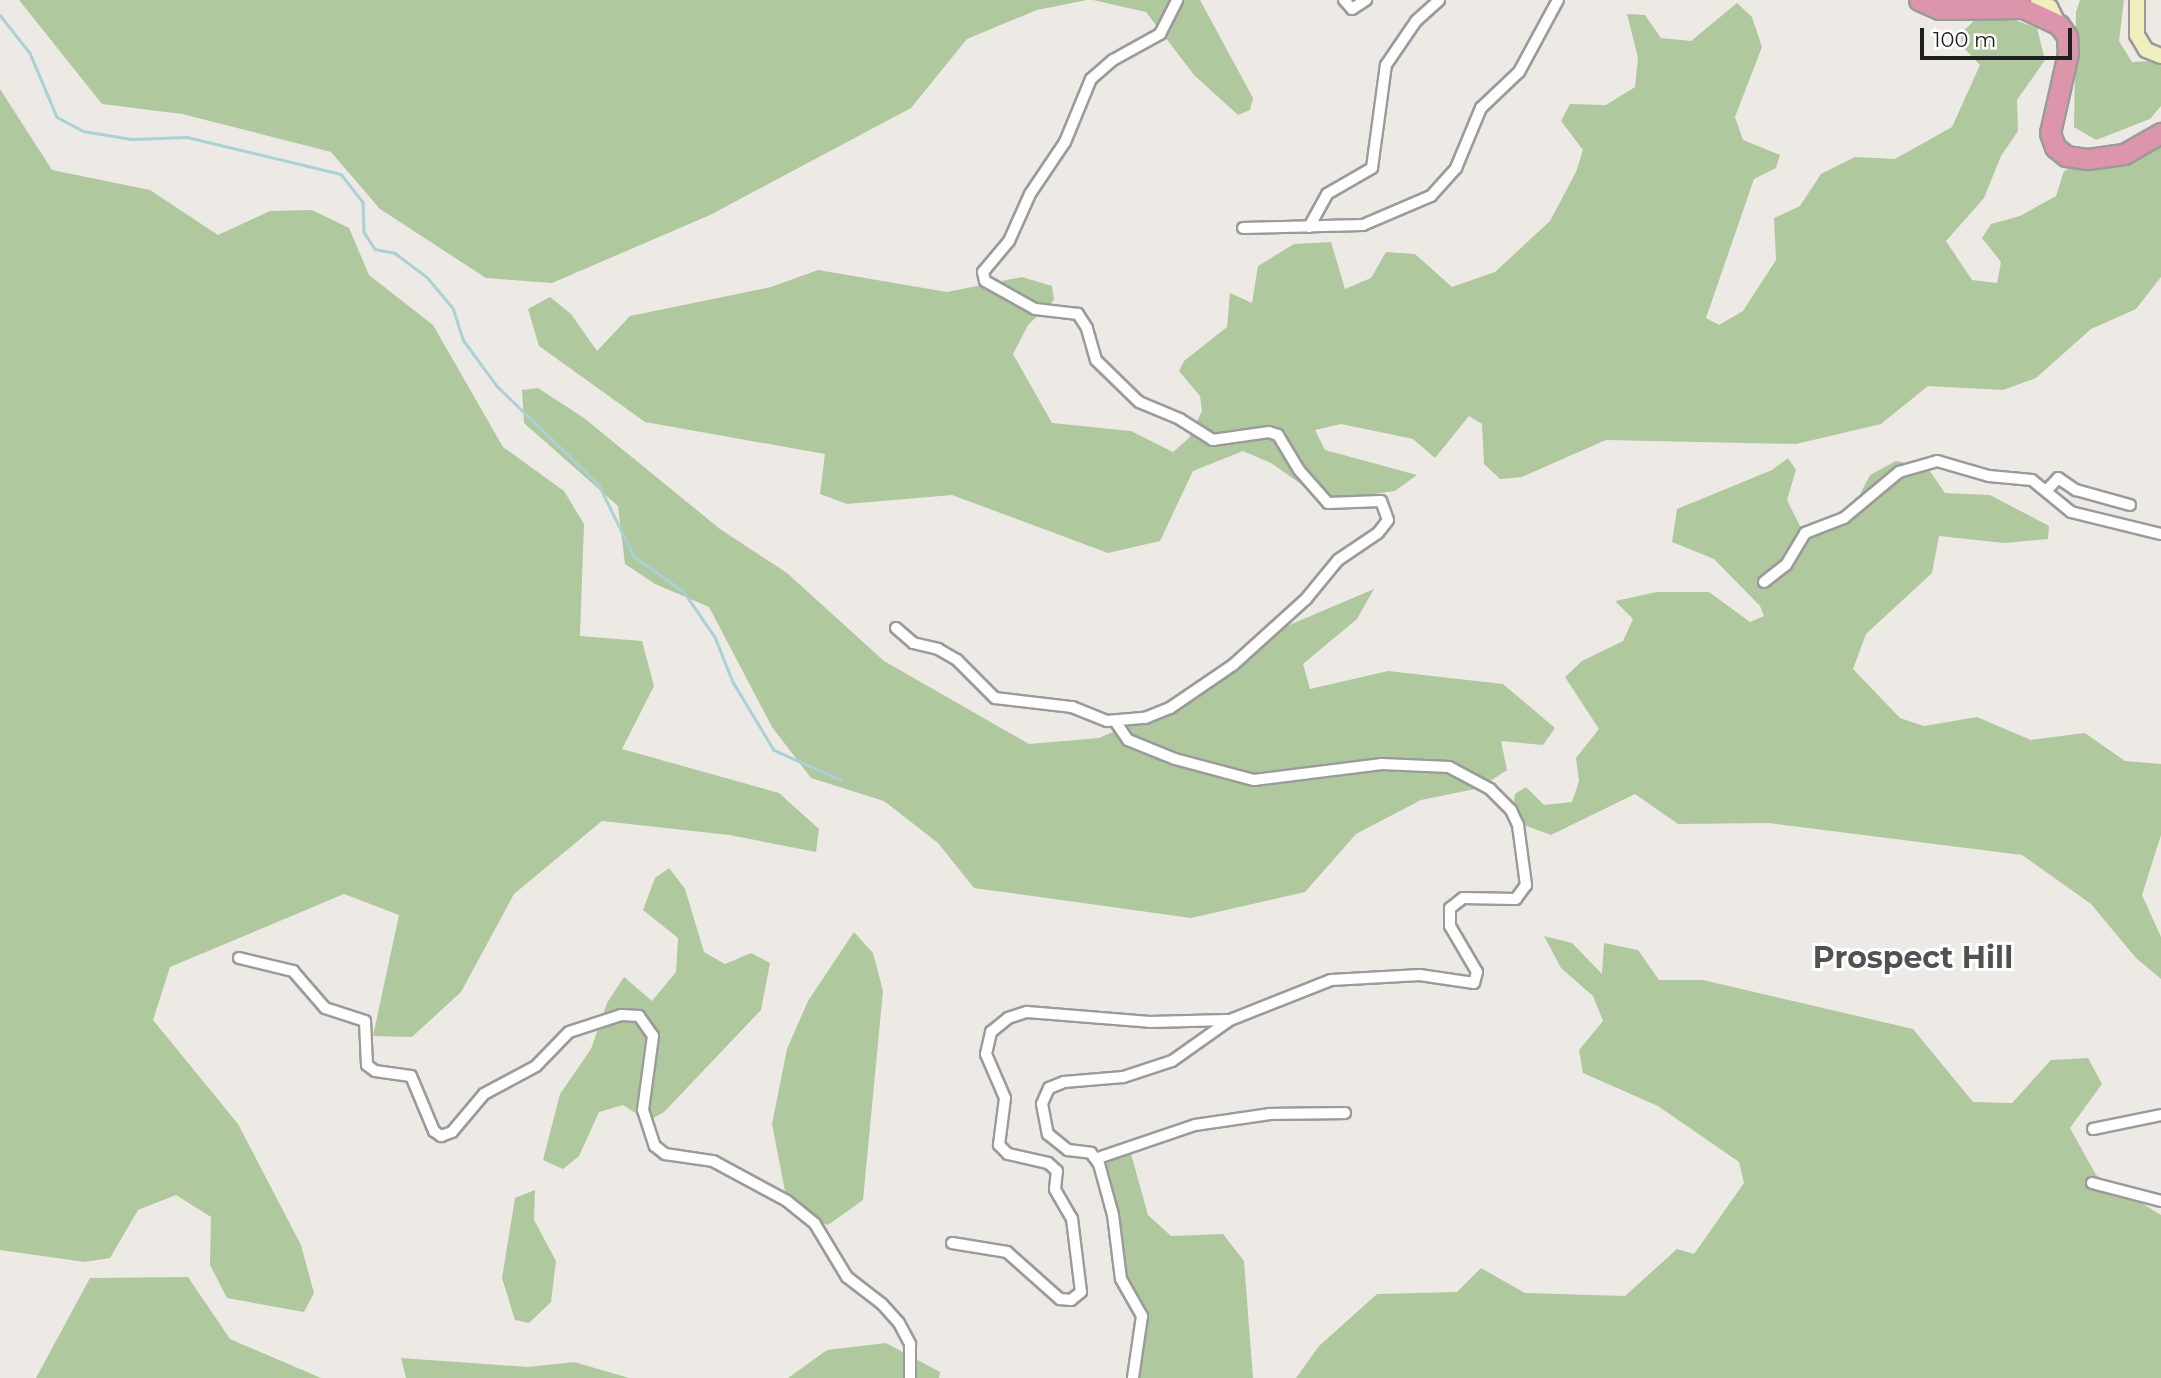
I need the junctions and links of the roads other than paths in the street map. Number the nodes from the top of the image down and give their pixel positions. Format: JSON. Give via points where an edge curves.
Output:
{"nodes":[{"id":1,"x":1177,"y":0,"type":"edge"},
{"id":2,"x":1344,"y":0,"type":"edge"},
{"id":3,"x":1366,"y":0,"type":"edge"},
{"id":4,"x":1439,"y":0,"type":"edge"},
{"id":5,"x":1558,"y":0,"type":"edge"},
{"id":6,"x":1919,"y":0,"type":"edge"},
{"id":7,"x":2038,"y":0,"type":"edge"},
{"id":8,"x":2137,"y":0,"type":"edge"},
{"id":9,"x":2059,"y":25,"type":"junction"},
{"id":10,"x":2161,"y":56,"type":"edge"},
{"id":11,"x":2161,"y":132,"type":"edge"},
{"id":12,"x":1243,"y":228,"type":"dead end"},
{"id":13,"x":1309,"y":228,"type":"junction"},
{"id":14,"x":2048,"y":490,"type":"junction"},
{"id":15,"x":2130,"y":505,"type":"dead end"},
{"id":16,"x":2161,"y":534,"type":"edge"},
{"id":17,"x":1764,"y":582,"type":"dead end"},
{"id":18,"x":896,"y":628,"type":"dead end"},
{"id":19,"x":1115,"y":721,"type":"junction"},
{"id":20,"x":239,"y":958,"type":"dead end"},
{"id":21,"x":1230,"y":1020,"type":"junction"},
{"id":22,"x":1345,"y":1113,"type":"dead end"},
{"id":23,"x":2161,"y":1115,"type":"edge"},
{"id":24,"x":2093,"y":1129,"type":"dead end"},
{"id":25,"x":1098,"y":1158,"type":"junction"},
{"id":26,"x":2092,"y":1183,"type":"dead end"},
{"id":27,"x":2161,"y":1201,"type":"edge"},
{"id":28,"x":952,"y":1243,"type":"dead end"},
{"id":29,"x":910,"y":1378,"type":"edge"},
{"id":30,"x":1133,"y":1378,"type":"edge"}],
"edges":[{"from":1,"to":19,"type":"street","via":[[1160,34],[1113,60],[1091,79],[1065,142],[1030,194],[1009,241],[983,272],[985,281],[1035,309],[1078,314],[1096,360],[1139,402],[1180,419],[1213,440],[1269,432],[1278,435],[1299,470],[1328,503],[1381,501],[1388,520],[1378,533],[1338,560],[1306,599],[1219,675],[1156,715]]},
{"from":2,"to":3,"type":"street","via":[[1352,9]]},
{"from":4,"to":13,"type":"street","via":[[1416,21],[1386,65],[1372,168],[1327,194]]},
{"from":5,"to":13,"type":"street","via":[[1519,72],[1481,108],[1456,168],[1437,191],[1377,221]]},
{"from":6,"to":9,"type":"highway","via":[[1939,9],[2023,8]]},
{"from":7,"to":9,"type":"street","via":[[2050,7]]},
{"from":8,"to":10,"type":"street","via":[[2137,35],[2147,50]]},
{"from":9,"to":11,"type":"highway","via":[[2067,36],[2068,53],[2052,115],[2050,133],[2055,147],[2066,156],[2088,159],[2124,153]]},
{"from":12,"to":13,"type":"street"},
{"from":14,"to":15,"type":"street","via":[[2058,478],[2076,490]]},
{"from":14,"to":16,"type":"street","via":[[2061,506],[2085,518]]},
{"from":14,"to":17,"type":"street","via":[[2032,480],[1989,476],[1949,463],[1914,465],[1882,482],[1844,518],[1805,533],[1786,565]]},
{"from":18,"to":19,"type":"street","via":[[913,643],[957,660],[995,698],[1072,707]]},
{"from":19,"to":21,"type":"street","via":[[1128,740],[1175,759],[1254,780],[1382,764],[1449,767],[1490,789],[1518,825],[1526,885],[1522,895],[1510,901],[1463,898],[1448,913],[1477,972],[1474,982],[1429,975],[1345,978]]},
{"from":20,"to":29,"type":"street","via":[[292,971],[325,1008],[365,1021],[367,1065],[375,1071],[408,1074],[434,1131],[444,1136],[484,1094],[536,1066],[569,1031],[613,1017],[639,1016],[653,1036],[643,1110],[655,1146],[665,1154],[713,1161],[787,1201],[816,1224],[846,1277],[899,1323],[910,1344]]},
{"from":21,"to":25,"type":"street","via":[[1172,1061],[1123,1077],[1065,1082],[1049,1088],[1042,1104],[1048,1134],[1068,1150]]},
{"from":21,"to":28,"type":"street","via":[[1150,1022],[1027,1012],[991,1032],[986,1054],[1004,1094],[999,1145],[1008,1154],[1048,1163],[1057,1171],[1055,1189],[1074,1229],[1081,1292],[1071,1300],[1060,1299],[1007,1252]]},
{"from":22,"to":25,"type":"street","via":[[1270,1114],[1195,1125]]},
{"from":23,"to":24,"type":"street"},
{"from":25,"to":30,"type":"street","via":[[1113,1215],[1121,1279],[1142,1317]]},
{"from":26,"to":27,"type":"street"}]}
